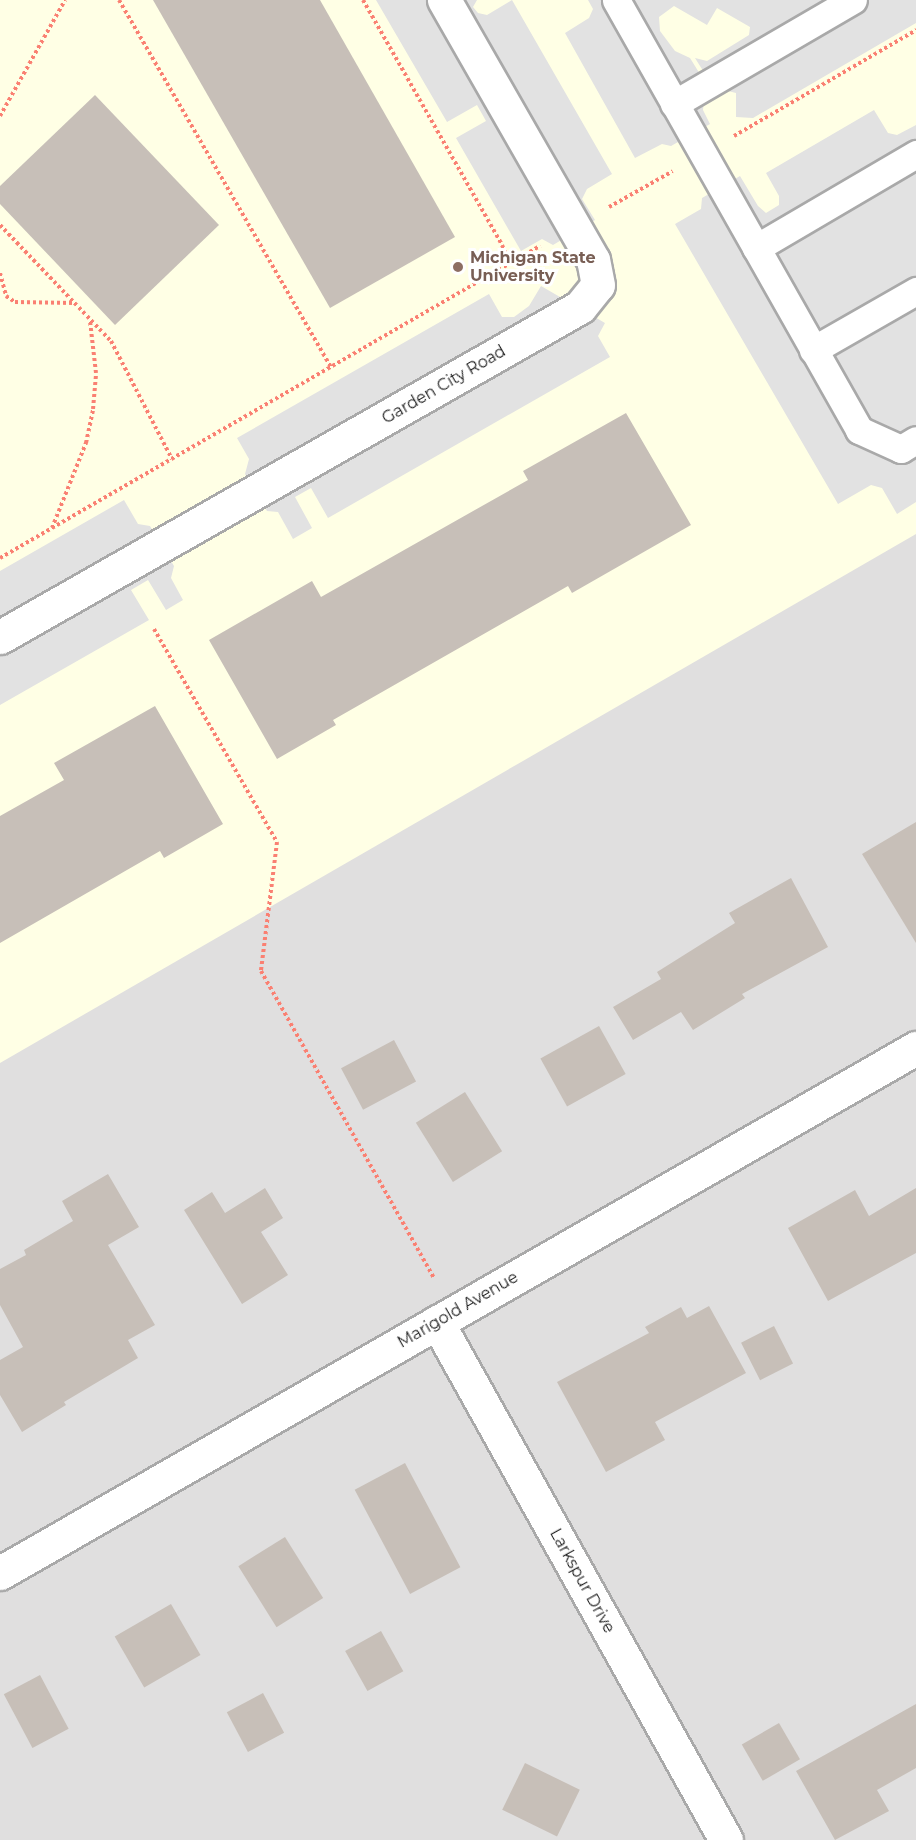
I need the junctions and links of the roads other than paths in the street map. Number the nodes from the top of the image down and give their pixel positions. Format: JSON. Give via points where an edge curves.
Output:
{"nodes":[{"id":1,"x":444,"y":0,"type":"edge"},
{"id":2,"x":853,"y":0,"type":"edge"},
{"id":3,"x":624,"y":3,"type":"edge"},
{"id":4,"x":674,"y":104,"type":"junction"},
{"id":5,"x":916,"y":154,"type":"edge"},
{"id":6,"x":756,"y":248,"type":"junction"},
{"id":7,"x":916,"y":291,"type":"edge"},
{"id":8,"x":813,"y":350,"type":"junction"},
{"id":9,"x":916,"y":440,"type":"edge"},
{"id":10,"x":0,"y":637,"type":"edge"},
{"id":11,"x":916,"y":1048,"type":"edge"},
{"id":12,"x":445,"y":1317,"type":"junction"},
{"id":13,"x":0,"y":1573,"type":"edge"},
{"id":14,"x":726,"y":1840,"type":"edge"}],
"edges":[{"from":1,"to":10,"type":"street","name":"Garden City Road","via":[[593,260],[598,285],[580,308]]},
{"from":2,"to":4,"type":"lane"},
{"from":3,"to":4,"type":"lane"},
{"from":4,"to":6,"type":"lane"},
{"from":5,"to":6,"type":"lane"},
{"from":6,"to":8,"type":"lane"},
{"from":7,"to":8,"type":"lane"},
{"from":8,"to":9,"type":"lane","via":[[859,430],[901,449]]},
{"from":11,"to":12,"type":"street","name":"Marigold Avenue"},
{"from":12,"to":13,"type":"street","name":"Marigold Avenue"},
{"from":12,"to":14,"type":"street","name":"Larkspur Drive"}]}
